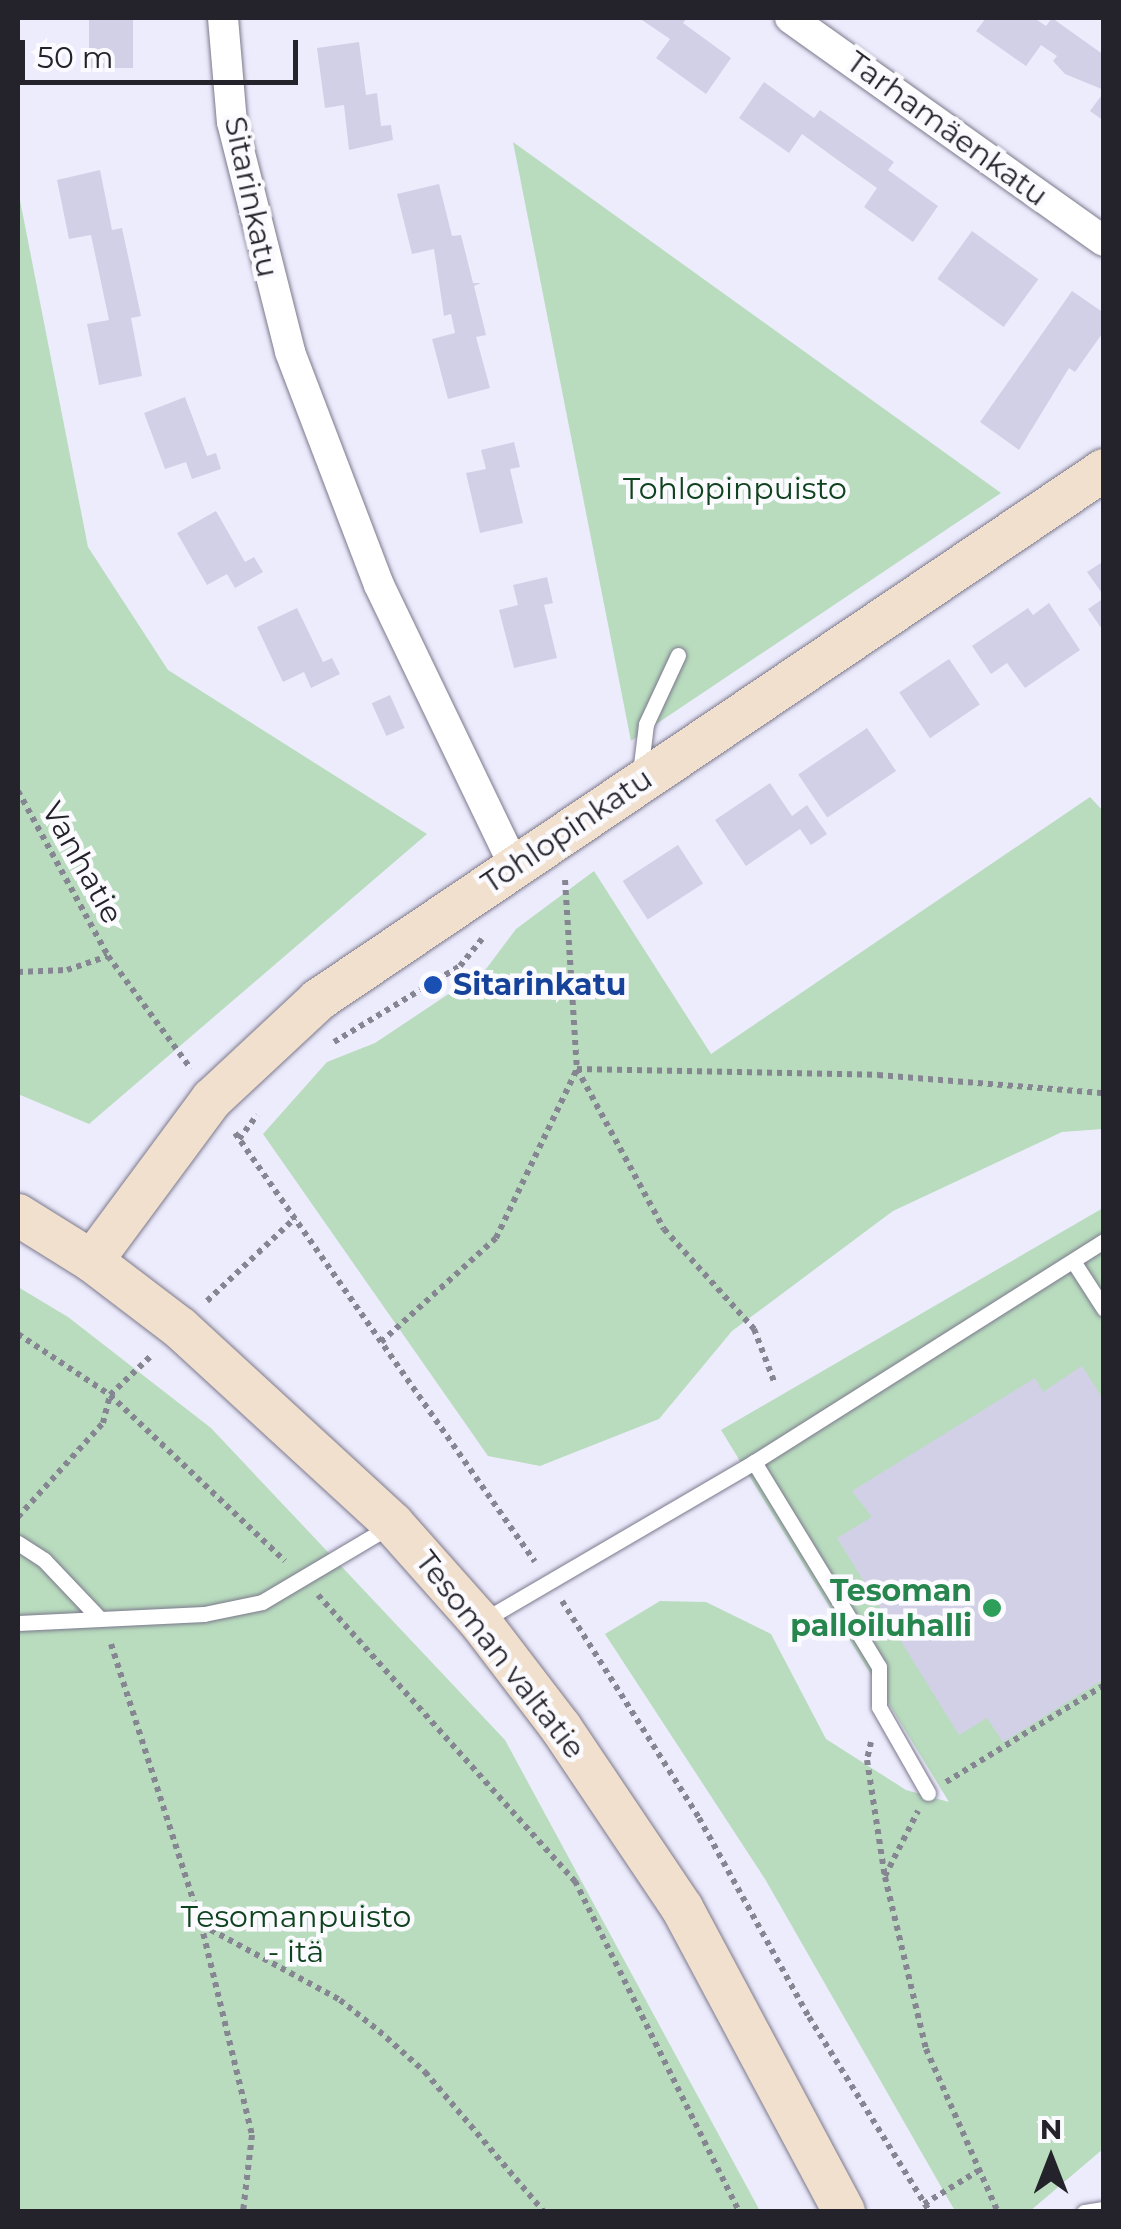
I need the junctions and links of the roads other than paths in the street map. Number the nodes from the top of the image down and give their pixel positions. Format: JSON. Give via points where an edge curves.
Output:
{"nodes":[{"id":1,"x":223,"y":18,"type":"edge"},
{"id":2,"x":790,"y":18,"type":"edge"},
{"id":3,"x":1104,"y":241,"type":"edge"},
{"id":4,"x":1104,"y":470,"type":"edge"},
{"id":5,"x":678,"y":654,"type":"dead end"},
{"id":6,"x":639,"y":782,"type":"junction"},
{"id":7,"x":514,"y":866,"type":"junction"},
{"id":8,"x":18,"y":1215,"type":"edge"},
{"id":9,"x":1104,"y":1241,"type":"edge"},
{"id":10,"x":92,"y":1260,"type":"junction"},
{"id":11,"x":1073,"y":1260,"type":"junction"},
{"id":12,"x":1104,"y":1309,"type":"edge"},
{"id":13,"x":754,"y":1462,"type":"junction"},
{"id":14,"x":393,"y":1524,"type":"junction"},
{"id":15,"x":18,"y":1543,"type":"edge"},
{"id":16,"x":99,"y":1618,"type":"junction"},
{"id":17,"x":480,"y":1622,"type":"junction"},
{"id":18,"x":18,"y":1624,"type":"edge"},
{"id":19,"x":928,"y":1793,"type":"road end"},
{"id":20,"x":1104,"y":2209,"type":"edge"},
{"id":21,"x":844,"y":2212,"type":"edge"},
{"id":22,"x":1084,"y":2212,"type":"edge"}],
"edges":[{"from":1,"to":7,"type":"street","name":"Sitarinkatu","via":[[232,122],[290,352],[379,585]]},
{"from":2,"to":3,"type":"street","name":"Tarhamäenkatu"},
{"from":4,"to":6,"type":"main road","name":"Tohlopinkatu"},
{"from":5,"to":6,"type":"lane","via":[[646,724]]},
{"from":6,"to":7,"type":"main road","name":"Tohlopinkatu"},
{"from":7,"to":10,"type":"main road","name":"Tohlopinkatu","via":[[318,1000],[212,1098]]},
{"from":8,"to":10,"type":"main road","name":"Tesoman valtatie"},
{"from":9,"to":11,"type":"lane"},
{"from":10,"to":14,"type":"main road","name":"Tesoman valtatie","via":[[180,1328]]},
{"from":11,"to":12,"type":"lane"},
{"from":11,"to":13,"type":"lane"},
{"from":13,"to":17,"type":"lane"},
{"from":13,"to":19,"type":"lane","via":[[879,1667],[880,1707]]},
{"from":14,"to":16,"type":"lane","via":[[262,1602]]},
{"from":14,"to":17,"type":"main road","name":"Tesoman valtatie"},
{"from":15,"to":16,"type":"lane","via":[[44,1560]]},
{"from":16,"to":18,"type":"lane"},
{"from":17,"to":21,"type":"main road","name":"Tesoman valtatie","via":[[562,1728],[682,1908]]},
{"from":20,"to":22,"type":"lane"}]}
